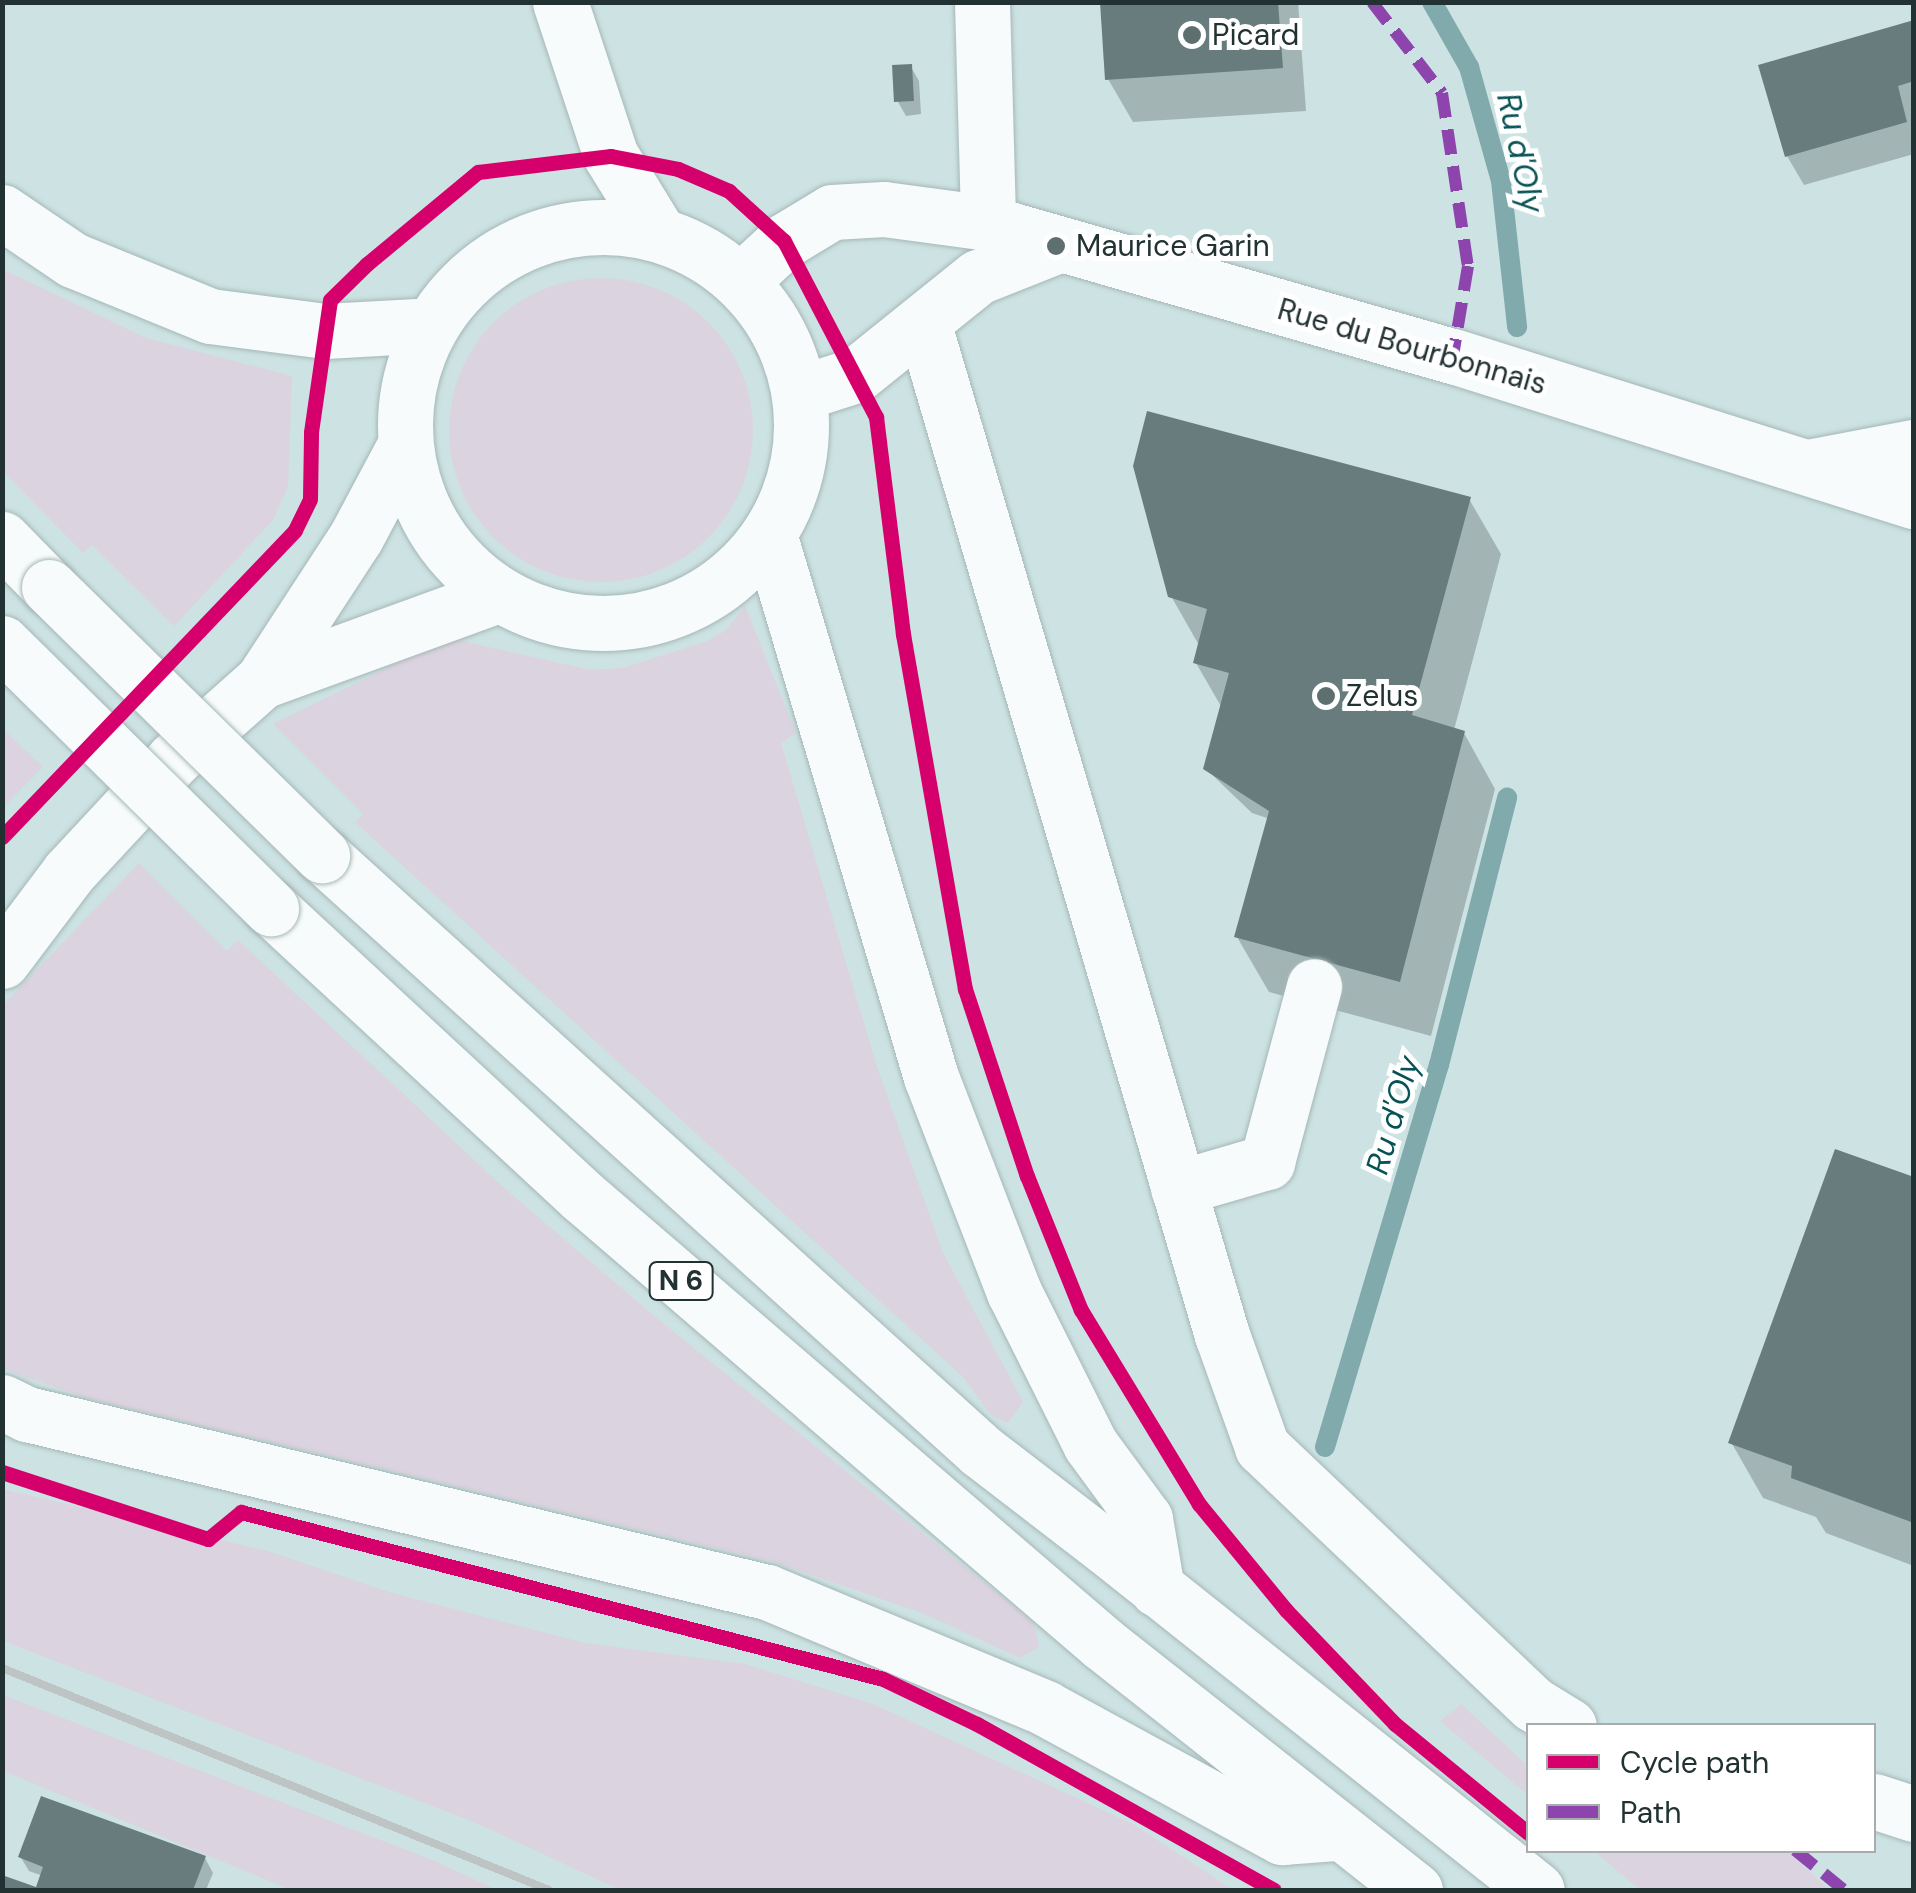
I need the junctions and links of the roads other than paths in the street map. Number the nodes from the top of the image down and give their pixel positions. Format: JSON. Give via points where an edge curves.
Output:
{"nodes":[{"id":1,"x":560,"y":2,"type":"edge"},
{"id":2,"x":982,"y":2,"type":"edge"},
{"id":3,"x":2,"y":212,"type":"edge"},
{"id":4,"x":988,"y":223,"type":"junction"},
{"id":5,"x":659,"y":234,"type":"junction"},
{"id":6,"x":1056,"y":246,"type":"junction"},
{"id":7,"x":742,"y":282,"type":"junction"},
{"id":8,"x":923,"y":322,"type":"junction"},
{"id":9,"x":431,"y":325,"type":"junction"},
{"id":10,"x":800,"y":393,"type":"junction"},
{"id":11,"x":405,"y":446,"type":"junction"},
{"id":12,"x":1914,"y":447,"type":"edge"},
{"id":13,"x":1804,"y":468,"type":"junction"},
{"id":14,"x":1914,"y":500,"type":"edge"},
{"id":15,"x":769,"y":534,"type":"junction"},
{"id":16,"x":2,"y":538,"type":"edge"},
{"id":17,"x":498,"y":595,"type":"junction"},
{"id":18,"x":2,"y":644,"type":"edge"},
{"id":19,"x":262,"y":680,"type":"junction"},
{"id":20,"x":68,"y":872,"type":"junction"},
{"id":21,"x":2,"y":918,"type":"edge"},
{"id":22,"x":2,"y":960,"type":"edge"},
{"id":23,"x":1314,"y":986,"type":"dead end"},
{"id":24,"x":1178,"y":1188,"type":"junction"},
{"id":25,"x":2,"y":1402,"type":"edge"},
{"id":26,"x":1157,"y":1589,"type":"junction"},
{"id":27,"x":1564,"y":1723,"type":"edge"},
{"id":28,"x":1876,"y":1802,"type":"edge"},
{"id":29,"x":1914,"y":1814,"type":"edge"},
{"id":30,"x":1335,"y":1832,"type":"junction"},
{"id":31,"x":1415,"y":1890,"type":"edge"},
{"id":32,"x":1537,"y":1890,"type":"edge"}],
"edges":[{"from":1,"to":5,"type":"main road","via":[[610,156]]},
{"from":2,"to":4,"type":"main road"},
{"from":3,"to":9,"type":"main road","via":[[73,260],[210,316],[325,331]]},
{"from":4,"to":6,"type":"main road","name":"Rue du Bourbonnais"},
{"from":4,"to":7,"type":"main road","name":"Rue du Bourbonnais","via":[[884,209],[832,212],[784,241]]},
{"from":5,"to":7,"type":"main road","via":[[702,252]]},
{"from":5,"to":9,"type":"main road","via":[[606,226],[554,232],[506,252],[463,284]]},
{"from":6,"to":8,"type":"main road","via":[[978,278]]},
{"from":6,"to":13,"type":"main road","name":"Rue du Bourbonnais","via":[[1453,356]]},
{"from":7,"to":10,"type":"main road","via":[[769,314]]},
{"from":8,"to":10,"type":"main road","via":[[856,374]]},
{"from":8,"to":24,"type":"main road"},
{"from":9,"to":11,"type":"main road","via":[[409,383]]},
{"from":10,"to":15,"type":"main road","via":[[801,442],[790,490]]},
{"from":11,"to":17,"type":"main road","via":[[434,531]]},
{"from":11,"to":19,"type":"main road","via":[[356,537]]},
{"from":12,"to":13,"type":"main road"},
{"from":13,"to":14,"type":"main road","name":"Rue du Bourbonnais"},
{"from":15,"to":17,"type":"main road","via":[[728,580],[675,610],[616,624],[555,618]]},
{"from":15,"to":26,"type":"main road","via":[[932,1077],[1014,1292],[1090,1444],[1145,1519]]},
{"from":16,"to":26,"type":"main road","number":"N 6","bridge":true,"via":[[322,855],[981,1451]]},
{"from":17,"to":19,"type":"main road"},
{"from":18,"to":30,"type":"main road","number":"N 6","bridge":true,"via":[[271,908],[582,1196],[1102,1643]]},
{"from":19,"to":20,"type":"main road","via":[[174,760]]},
{"from":20,"to":21,"type":"main road"},
{"from":20,"to":22,"type":"main road"},
{"from":23,"to":24,"type":"main road","via":[[1267,1162]]},
{"from":24,"to":27,"type":"main road","via":[[1262,1447],[1534,1704]]},
{"from":25,"to":30,"type":"main road","via":[[27,1414],[767,1592],[1046,1708],[1282,1837]]},
{"from":26,"to":32,"type":"main road","number":"N 6"},
{"from":28,"to":29,"type":"main road"},
{"from":30,"to":31,"type":"main road","number":"N 6"}]}
